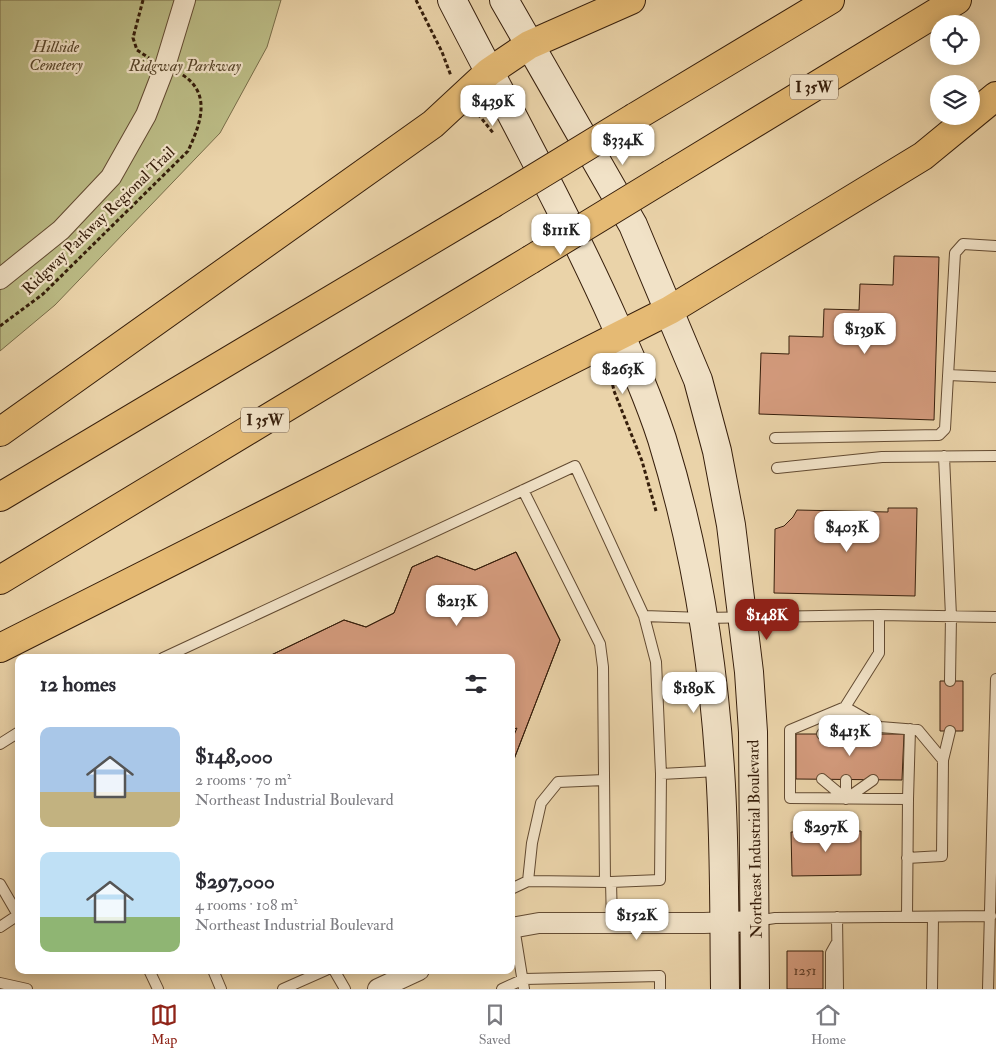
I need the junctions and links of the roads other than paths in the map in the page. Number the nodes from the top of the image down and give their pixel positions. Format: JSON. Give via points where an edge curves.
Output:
{"nodes":[{"id":1,"x":184,"y":0,"type":"edge"},
{"id":2,"x":452,"y":0,"type":"edge"},
{"id":3,"x":504,"y":0,"type":"edge"},
{"id":4,"x":632,"y":0,"type":"edge"},
{"id":5,"x":830,"y":0,"type":"edge"},
{"id":6,"x":957,"y":0,"type":"edge"},
{"id":7,"x":529,"y":45,"type":"junction"},
{"id":8,"x":489,"y":72,"type":"junction"},
{"id":9,"x":996,"y":96,"type":"edge"},
{"id":10,"x":996,"y":246,"type":"edge"},
{"id":11,"x":0,"y":279,"type":"edge"},
{"id":12,"x":670,"y":310,"type":"junction"},
{"id":13,"x":620,"y":336,"type":"junction"},
{"id":14,"x":948,"y":375,"type":"junction"},
{"id":15,"x":996,"y":377,"type":"edge"},
{"id":16,"x":0,"y":432,"type":"edge"},
{"id":17,"x":775,"y":438,"type":"dead end"},
{"id":18,"x":944,"y":456,"type":"junction"},
{"id":19,"x":996,"y":456,"type":"edge"},
{"id":20,"x":777,"y":468,"type":"dead end"},
{"id":21,"x":524,"y":490,"type":"junction"},
{"id":22,"x":0,"y":496,"type":"edge"},
{"id":23,"x":0,"y":580,"type":"edge"},
{"id":24,"x":879,"y":615,"type":"junction"},
{"id":25,"x":644,"y":616,"type":"junction"},
{"id":26,"x":951,"y":616,"type":"junction"},
{"id":27,"x":996,"y":616,"type":"edge"},
{"id":28,"x":703,"y":618,"type":"junction"},
{"id":29,"x":743,"y":618,"type":"junction"},
{"id":30,"x":0,"y":648,"type":"edge"},
{"id":31,"x":172,"y":654,"type":"edge"},
{"id":32,"x":996,"y":678,"type":"edge"},
{"id":33,"x":950,"y":681,"type":"dead end"},
{"id":34,"x":845,"y":707,"type":"junction"},
{"id":35,"x":910,"y":729,"type":"junction"},
{"id":36,"x":950,"y":731,"type":"dead end"},
{"id":37,"x":822,"y":734,"type":"dead end"},
{"id":38,"x":845,"y":734,"type":"dead end"},
{"id":39,"x":872,"y":734,"type":"dead end"},
{"id":40,"x":15,"y":735,"type":"edge"},
{"id":41,"x":0,"y":744,"type":"edge"},
{"id":42,"x":943,"y":760,"type":"junction"},
{"id":43,"x":720,"y":771,"type":"junction"},
{"id":44,"x":661,"y":774,"type":"junction"},
{"id":45,"x":822,"y":779,"type":"dead end"},
{"id":46,"x":604,"y":780,"type":"junction"},
{"id":47,"x":846,"y":780,"type":"dead end"},
{"id":48,"x":873,"y":780,"type":"dead end"},
{"id":49,"x":846,"y":799,"type":"junction"},
{"id":50,"x":908,"y":799,"type":"junction"},
{"id":51,"x":907,"y":858,"type":"junction"},
{"id":52,"x":528,"y":881,"type":"junction"},
{"id":53,"x":608,"y":882,"type":"junction"},
{"id":54,"x":0,"y":884,"type":"edge"},
{"id":55,"x":515,"y":887,"type":"edge"},
{"id":56,"x":15,"y":910,"type":"edge"},
{"id":57,"x":991,"y":916,"type":"junction"},
{"id":58,"x":15,"y":917,"type":"edge"},
{"id":59,"x":837,"y":917,"type":"junction"},
{"id":60,"x":907,"y":917,"type":"junction"},
{"id":61,"x":933,"y":918,"type":"junction"},
{"id":62,"x":755,"y":921,"type":"junction"},
{"id":63,"x":724,"y":922,"type":"junction"},
{"id":64,"x":612,"y":923,"type":"junction"},
{"id":65,"x":0,"y":927,"type":"edge"},
{"id":66,"x":515,"y":928,"type":"edge"},
{"id":67,"x":515,"y":938,"type":"edge"},
{"id":68,"x":837,"y":943,"type":"junction"},
{"id":69,"x":151,"y":974,"type":"edge"},
{"id":70,"x":214,"y":974,"type":"edge"},
{"id":71,"x":317,"y":974,"type":"edge"},
{"id":72,"x":336,"y":974,"type":"edge"},
{"id":73,"x":410,"y":974,"type":"edge"},
{"id":74,"x":0,"y":983,"type":"edge"},
{"id":75,"x":524,"y":984,"type":"edge"},
{"id":76,"x":14,"y":988,"type":"edge"},
{"id":77,"x":27,"y":989,"type":"edge"},
{"id":78,"x":158,"y":989,"type":"edge"},
{"id":79,"x":221,"y":989,"type":"edge"},
{"id":80,"x":283,"y":989,"type":"edge"},
{"id":81,"x":345,"y":989,"type":"edge"},
{"id":82,"x":378,"y":989,"type":"edge"},
{"id":83,"x":502,"y":989,"type":"edge"},
{"id":84,"x":660,"y":989,"type":"edge"},
{"id":85,"x":724,"y":989,"type":"edge"},
{"id":86,"x":756,"y":989,"type":"edge"},
{"id":87,"x":830,"y":989,"type":"edge"},
{"id":88,"x":838,"y":989,"type":"edge"},
{"id":89,"x":932,"y":989,"type":"edge"},
{"id":90,"x":988,"y":989,"type":"edge"}],
"edges":[{"from":1,"to":11,"type":"street","via":[[165,66],[146,115],[111,177],[61,230]]},
{"from":2,"to":8,"type":"main road","name":"Northeast Industrial Boulevard"},
{"from":3,"to":7,"type":"main road","name":"Northeast Industrial Boulevard"},
{"from":4,"to":7,"type":"highway"},
{"from":5,"to":22,"type":"highway","bridge":true},
{"from":6,"to":23,"type":"highway","number":"I 35W","bridge":true},
{"from":7,"to":8,"type":"highway"},
{"from":7,"to":12,"type":"main road","name":"Northeast Industrial Boulevard","via":[[633,225]]},
{"from":8,"to":13,"type":"main road","name":"Northeast Industrial Boulevard","via":[[584,254]]},
{"from":8,"to":16,"type":"highway","via":[[433,124]]},
{"from":9,"to":12,"type":"highway","via":[[922,156]]},
{"from":10,"to":14,"type":"lane","via":[[963,244],[955,253]]},
{"from":12,"to":13,"type":"highway"},
{"from":12,"to":29,"type":"main road","name":"Northeast Industrial Boulevard","via":[[698,380],[717,451]]},
{"from":13,"to":28,"type":"main road","name":"Northeast Industrial Boulevard","via":[[662,439],[688,532]]},
{"from":13,"to":30,"type":"highway"},
{"from":14,"to":15,"type":"lane"},
{"from":14,"to":17,"type":"lane","via":[[945,429],[939,435]]},
{"from":18,"to":19,"type":"lane"},
{"from":18,"to":20,"type":"lane","via":[[882,457]]},
{"from":18,"to":26,"type":"lane"},
{"from":21,"to":25,"type":"lane","via":[[575,466]]},
{"from":21,"to":31,"type":"lane"},
{"from":21,"to":46,"type":"lane","via":[[600,644]]},
{"from":24,"to":26,"type":"lane"},
{"from":24,"to":29,"type":"lane"},
{"from":24,"to":34,"type":"lane","via":[[879,654]]},
{"from":25,"to":28,"type":"lane"},
{"from":25,"to":44,"type":"lane","via":[[656,662]]},
{"from":26,"to":27,"type":"lane"},
{"from":26,"to":33,"type":"lane"},
{"from":28,"to":29,"type":"lane"},
{"from":28,"to":43,"type":"main road","name":"Northeast Industrial Boulevard"},
{"from":29,"to":62,"type":"main road","name":"Northeast Industrial Boulevard","via":[[753,732]]},
{"from":32,"to":57,"type":"lane"},
{"from":34,"to":35,"type":"lane","via":[[880,727]]},
{"from":34,"to":37,"type":"lane"},
{"from":34,"to":38,"type":"lane"},
{"from":34,"to":39,"type":"lane"},
{"from":34,"to":49,"type":"lane","via":[[790,730],[790,798]]},
{"from":35,"to":42,"type":"lane","via":[[918,730]]},
{"from":35,"to":50,"type":"lane"},
{"from":36,"to":42,"type":"lane"},
{"from":40,"to":41,"type":"lane"},
{"from":42,"to":51,"type":"lane","via":[[942,856]]},
{"from":43,"to":44,"type":"lane"},
{"from":43,"to":63,"type":"main road","name":"Northeast Industrial Boulevard"},
{"from":44,"to":53,"type":"lane","via":[[660,880]]},
{"from":45,"to":49,"type":"lane"},
{"from":46,"to":52,"type":"lane","via":[[558,782],[541,803]]},
{"from":46,"to":53,"type":"lane"},
{"from":47,"to":49,"type":"lane"},
{"from":48,"to":49,"type":"lane"},
{"from":49,"to":50,"type":"lane"},
{"from":50,"to":51,"type":"lane"},
{"from":51,"to":60,"type":"lane"},
{"from":52,"to":53,"type":"lane"},
{"from":52,"to":55,"type":"lane"},
{"from":53,"to":64,"type":"lane"},
{"from":54,"to":56,"type":"lane"},
{"from":57,"to":61,"type":"lane"},
{"from":57,"to":90,"type":"lane"},
{"from":58,"to":65,"type":"lane"},
{"from":59,"to":60,"type":"lane"},
{"from":59,"to":62,"type":"lane"},
{"from":59,"to":68,"type":"lane"},
{"from":60,"to":61,"type":"lane"},
{"from":61,"to":89,"type":"lane"},
{"from":62,"to":63,"type":"street"},
{"from":62,"to":86,"type":"main road","name":"Northeast Industrial Boulevard"},
{"from":63,"to":64,"type":"street"},
{"from":63,"to":85,"type":"main road","name":"Northeast Industrial Boulevard"},
{"from":64,"to":66,"type":"street","via":[[538,923]]},
{"from":67,"to":75,"type":"lane"},
{"from":68,"to":87,"type":"lane","via":[[830,953]]},
{"from":68,"to":88,"type":"lane"},
{"from":69,"to":78,"type":"lane"},
{"from":70,"to":79,"type":"lane"},
{"from":71,"to":80,"type":"lane"},
{"from":72,"to":81,"type":"lane"},
{"from":73,"to":82,"type":"street"},
{"from":74,"to":76,"type":"lane"},
{"from":75,"to":83,"type":"lane"},
{"from":75,"to":84,"type":"lane","via":[[660,976]]},
{"from":76,"to":77,"type":"lane"}]}
